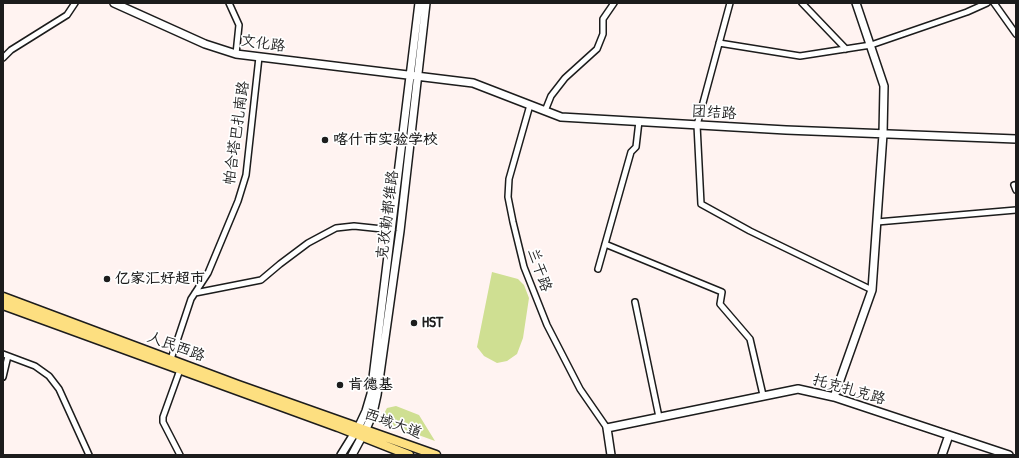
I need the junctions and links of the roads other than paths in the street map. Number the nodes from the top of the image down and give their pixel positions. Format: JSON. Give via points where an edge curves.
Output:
{"nodes":[{"id":1,"x":75,"y":3,"type":"edge"},
{"id":2,"x":114,"y":3,"type":"edge"},
{"id":3,"x":229,"y":3,"type":"edge"},
{"id":4,"x":419,"y":3,"type":"edge"},
{"id":5,"x":426,"y":3,"type":"edge"},
{"id":6,"x":614,"y":3,"type":"edge"},
{"id":7,"x":730,"y":3,"type":"edge"},
{"id":8,"x":802,"y":3,"type":"edge"},
{"id":9,"x":856,"y":3,"type":"edge"},
{"id":10,"x":987,"y":3,"type":"edge"},
{"id":11,"x":994,"y":3,"type":"edge"},
{"id":12,"x":1016,"y":34,"type":"edge"},
{"id":13,"x":719,"y":43,"type":"junction"},
{"id":14,"x":870,"y":45,"type":"junction"},
{"id":15,"x":846,"y":49,"type":"junction"},
{"id":16,"x":236,"y":54,"type":"junction"},
{"id":17,"x":259,"y":57,"type":"junction"},
{"id":18,"x":3,"y":58,"type":"edge"},
{"id":19,"x":410,"y":75,"type":"junction"},
{"id":20,"x":418,"y":76,"type":"junction"},
{"id":21,"x":530,"y":105,"type":"junction"},
{"id":22,"x":545,"y":111,"type":"junction"},
{"id":23,"x":638,"y":121,"type":"junction"},
{"id":24,"x":697,"y":125,"type":"junction"},
{"id":25,"x":883,"y":134,"type":"junction"},
{"id":26,"x":1016,"y":139,"type":"edge"},
{"id":27,"x":1016,"y":210,"type":"edge"},
{"id":28,"x":877,"y":222,"type":"junction"},
{"id":29,"x":392,"y":230,"type":"junction"},
{"id":30,"x":605,"y":244,"type":"junction"},
{"id":31,"x":598,"y":269,"type":"dead end"},
{"id":32,"x":872,"y":290,"type":"junction"},
{"id":33,"x":195,"y":293,"type":"junction"},
{"id":34,"x":3,"y":297,"type":"edge"},
{"id":35,"x":635,"y":302,"type":"dead end"},
{"id":36,"x":3,"y":305,"type":"edge"},
{"id":37,"x":6,"y":355,"type":"edge"},
{"id":38,"x":170,"y":363,"type":"junction"},
{"id":39,"x":181,"y":367,"type":"junction"},
{"id":40,"x":3,"y":377,"type":"edge"},
{"id":41,"x":763,"y":395,"type":"junction"},
{"id":42,"x":834,"y":397,"type":"junction"},
{"id":43,"x":659,"y":417,"type":"junction"},
{"id":44,"x":339,"y":423,"type":"joint"},
{"id":45,"x":607,"y":428,"type":"junction"},
{"id":46,"x":361,"y":431,"type":"junction"},
{"id":47,"x":950,"y":435,"type":"junction"},
{"id":48,"x":401,"y":453,"type":"edge"},
{"id":49,"x":89,"y":455,"type":"edge"},
{"id":50,"x":180,"y":455,"type":"edge"},
{"id":51,"x":341,"y":455,"type":"edge"},
{"id":52,"x":352,"y":455,"type":"edge"},
{"id":53,"x":409,"y":455,"type":"edge"},
{"id":54,"x":436,"y":455,"type":"edge"},
{"id":55,"x":611,"y":455,"type":"edge"},
{"id":56,"x":942,"y":455,"type":"edge"},
{"id":57,"x":1009,"y":455,"type":"edge"}],
"edges":[{"from":1,"to":18,"type":"street","via":[[67,15],[11,50]]},
{"from":2,"to":16,"type":"main road","name":"文化路","via":[[205,44]]},
{"from":3,"to":16,"type":"street","via":[[239,25]]},
{"from":4,"to":19,"type":"main road","name":"克孜勒都维路"},
{"from":5,"to":20,"type":"main road","name":"克孜勒都维路"},
{"from":6,"to":22,"type":"street","via":[[603,19],[603,34],[597,49],[565,78],[551,96]]},
{"from":7,"to":13,"type":"street"},
{"from":8,"to":15,"type":"street"},
{"from":9,"to":14,"type":"main road"},
{"from":10,"to":14,"type":"street"},
{"from":11,"to":12,"type":"street"},
{"from":13,"to":15,"type":"street","via":[[800,56]]},
{"from":13,"to":24,"type":"street"},
{"from":14,"to":15,"type":"street"},
{"from":14,"to":25,"type":"main road","via":[[884,86]]},
{"from":16,"to":17,"type":"main road","name":"文化路"},
{"from":17,"to":19,"type":"main road","name":"文化路"},
{"from":17,"to":33,"type":"street","name":"帕合塔巴扎南路","via":[[246,175],[208,273]]},
{"from":19,"to":20,"type":"main road","name":"文化路"},
{"from":19,"to":29,"type":"main road","name":"克孜勒都维路"},
{"from":20,"to":21,"type":"main road","name":"团结路","via":[[473,83]]},
{"from":20,"to":46,"type":"main road","name":"克孜勒都维路","via":[[377,395],[373,413]]},
{"from":21,"to":22,"type":"main road","name":"团结路"},
{"from":21,"to":45,"type":"street","name":"兰干路","via":[[509,179],[508,197],[513,222],[524,267],[547,325],[580,389]]},
{"from":22,"to":23,"type":"main road","name":"团结路","via":[[561,117]]},
{"from":23,"to":24,"type":"main road","name":"团结路"},
{"from":23,"to":30,"type":"street","via":[[636,147],[631,152]]},
{"from":24,"to":25,"type":"main road","name":"团结路"},
{"from":24,"to":32,"type":"street","via":[[701,204],[750,231]]},
{"from":25,"to":26,"type":"main road","name":"团结路"},
{"from":25,"to":28,"type":"main road"},
{"from":27,"to":28,"type":"street"},
{"from":28,"to":32,"type":"main road"},
{"from":29,"to":33,"type":"street","via":[[354,226],[336,228],[308,244],[261,280]]},
{"from":29,"to":46,"type":"main road","name":"克孜勒都维路","via":[[371,394]]},
{"from":30,"to":31,"type":"street"},
{"from":30,"to":41,"type":"street","via":[[722,292],[720,304],[750,338]]},
{"from":32,"to":42,"type":"main road"},
{"from":33,"to":38,"type":"street","name":"帕合塔巴扎南路"},
{"from":34,"to":38,"type":"main road","name":"人民西路"},
{"from":35,"to":43,"type":"street"},
{"from":36,"to":38,"type":"main road","name":"人民西路"},
{"from":37,"to":40,"type":"street"},
{"from":37,"to":49,"type":"street","via":[[36,366],[49,376],[59,390]]},
{"from":38,"to":39,"type":"main road","name":"人民西路"},
{"from":39,"to":44,"type":"main road","name":"人民西路"},
{"from":39,"to":50,"type":"street","via":[[163,417],[163,422]]},
{"from":41,"to":42,"type":"main road","name":"托克扎克路","via":[[798,389]]},
{"from":41,"to":43,"type":"main road","name":"托克扎克路"},
{"from":42,"to":47,"type":"main road","name":"托克扎克路"},
{"from":43,"to":45,"type":"main road","name":"托克扎克路"},
{"from":44,"to":46,"type":"main road","name":"西域大道"},
{"from":45,"to":55,"type":"main road"},
{"from":46,"to":48,"type":"main road","name":"西域大道"},
{"from":46,"to":51,"type":"main road"},
{"from":46,"to":52,"type":"main road"},
{"from":46,"to":54,"type":"main road","name":"西域大道"},
{"from":47,"to":56,"type":"main road"},
{"from":47,"to":57,"type":"main road","name":"托克扎克路"},
{"from":48,"to":53,"type":"main road","name":"西域大道"}]}
